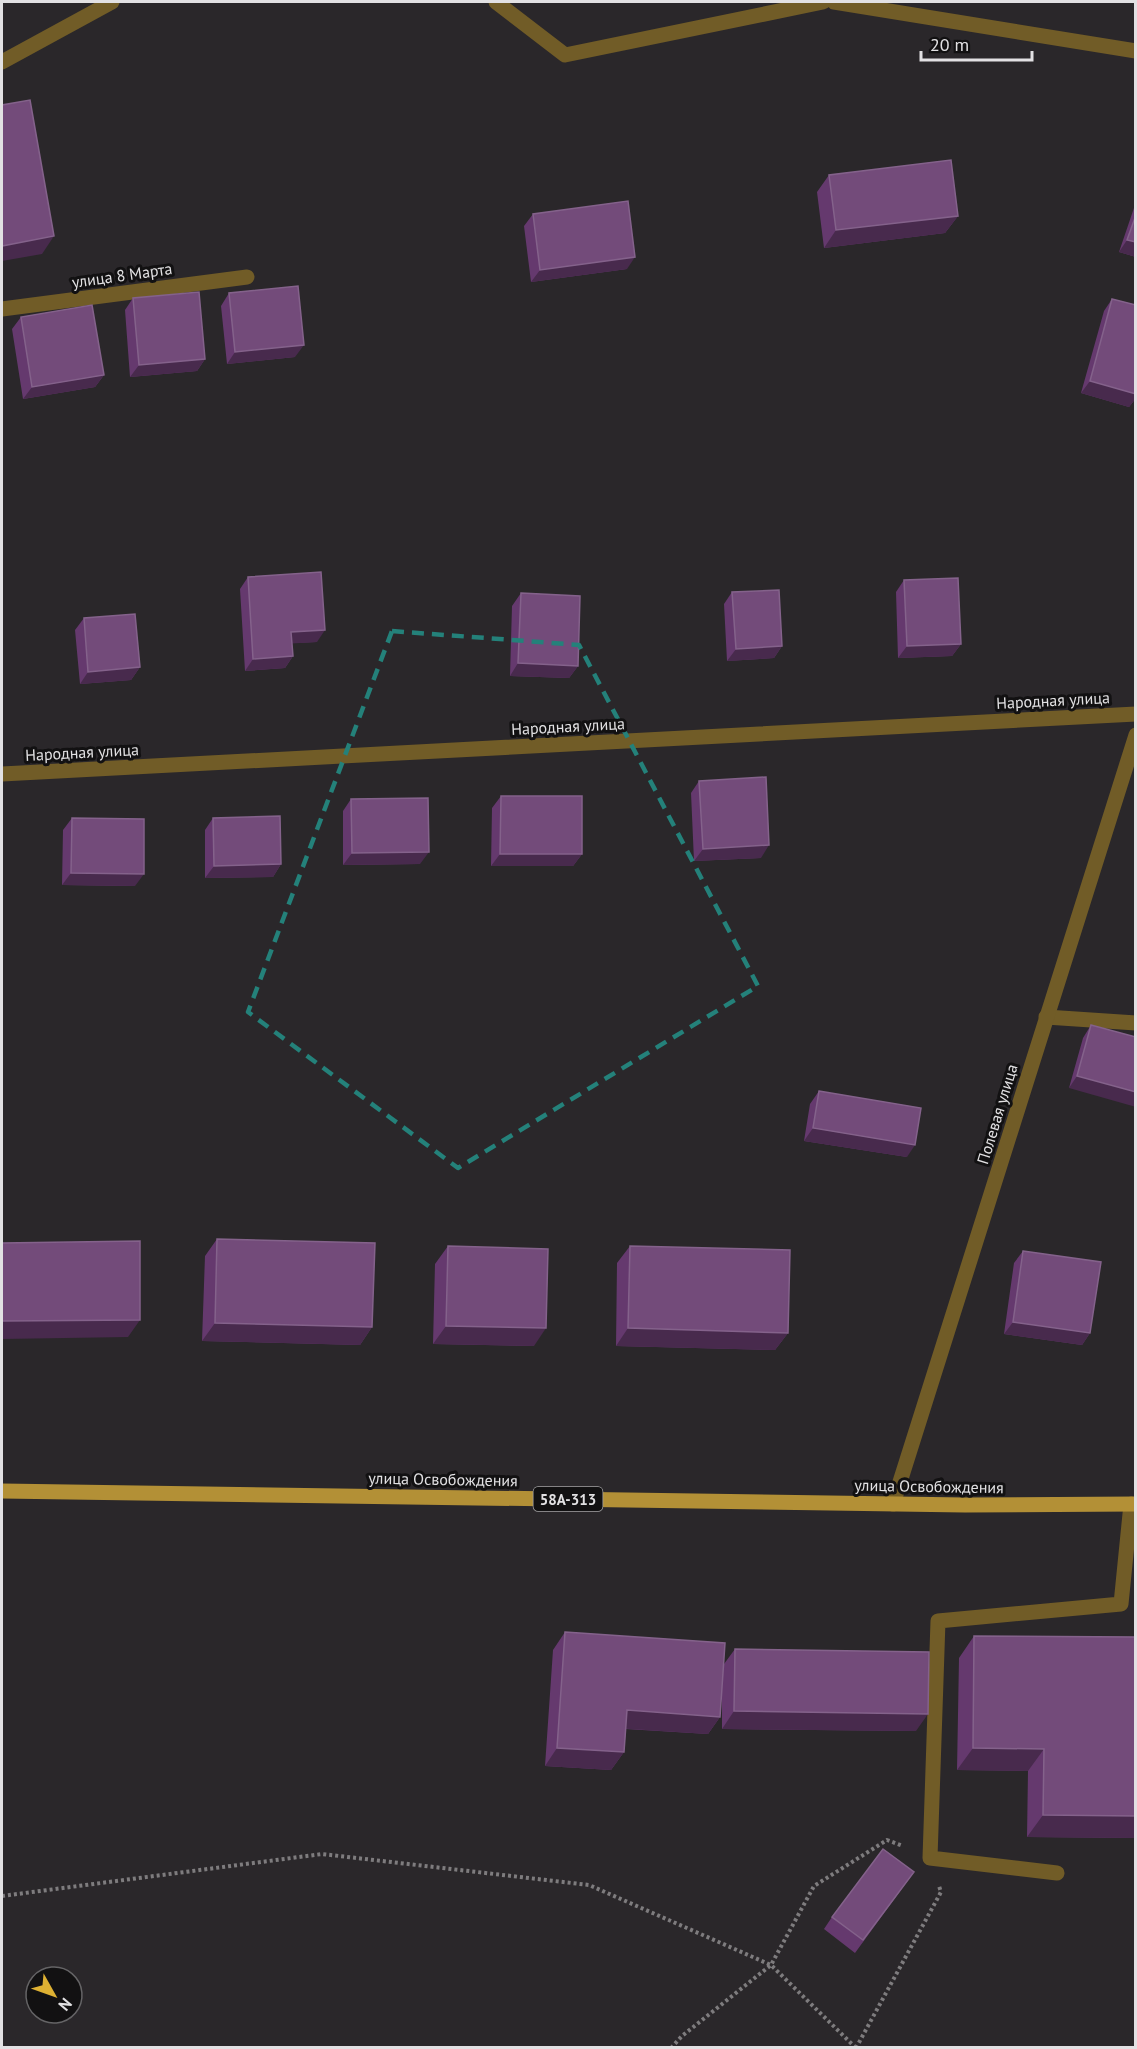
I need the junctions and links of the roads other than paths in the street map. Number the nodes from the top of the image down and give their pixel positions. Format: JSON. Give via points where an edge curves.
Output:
{"nodes":[{"id":1,"x":112,"y":2,"type":"edge"},
{"id":2,"x":496,"y":2,"type":"edge"},
{"id":3,"x":823,"y":2,"type":"edge"},
{"id":4,"x":834,"y":2,"type":"edge"},
{"id":5,"x":1136,"y":51,"type":"edge"},
{"id":6,"x":2,"y":62,"type":"edge"},
{"id":7,"x":247,"y":277,"type":"dead end"},
{"id":8,"x":2,"y":309,"type":"edge"},
{"id":9,"x":1136,"y":714,"type":"edge"},
{"id":10,"x":1136,"y":735,"type":"edge"},
{"id":11,"x":2,"y":774,"type":"edge"},
{"id":12,"x":1046,"y":1017,"type":"junction"},
{"id":13,"x":1136,"y":1023,"type":"edge"},
{"id":14,"x":2,"y":1491,"type":"edge"},
{"id":15,"x":893,"y":1503,"type":"junction"},
{"id":16,"x":1133,"y":1504,"type":"edge"},
{"id":17,"x":1057,"y":1873,"type":"dead end"}],
"edges":[{"from":1,"to":6,"type":"street"},
{"from":2,"to":3,"type":"street","via":[[565,55]]},
{"from":4,"to":5,"type":"street"},
{"from":7,"to":8,"type":"street","name":"улица 8 Марта"},
{"from":9,"to":11,"type":"street","name":"Народная улица"},
{"from":10,"to":12,"type":"street","name":"Полевая улица"},
{"from":12,"to":13,"type":"street"},
{"from":12,"to":15,"type":"street","name":"Полевая улица"},
{"from":14,"to":15,"type":"main road","name":"улица Освобождения","number":"58А-313"},
{"from":15,"to":16,"type":"main road","name":"улица Освобождения","number":"58А-313"},
{"from":16,"to":17,"type":"street","via":[[1121,1604],[938,1621],[930,1858]]}]}
